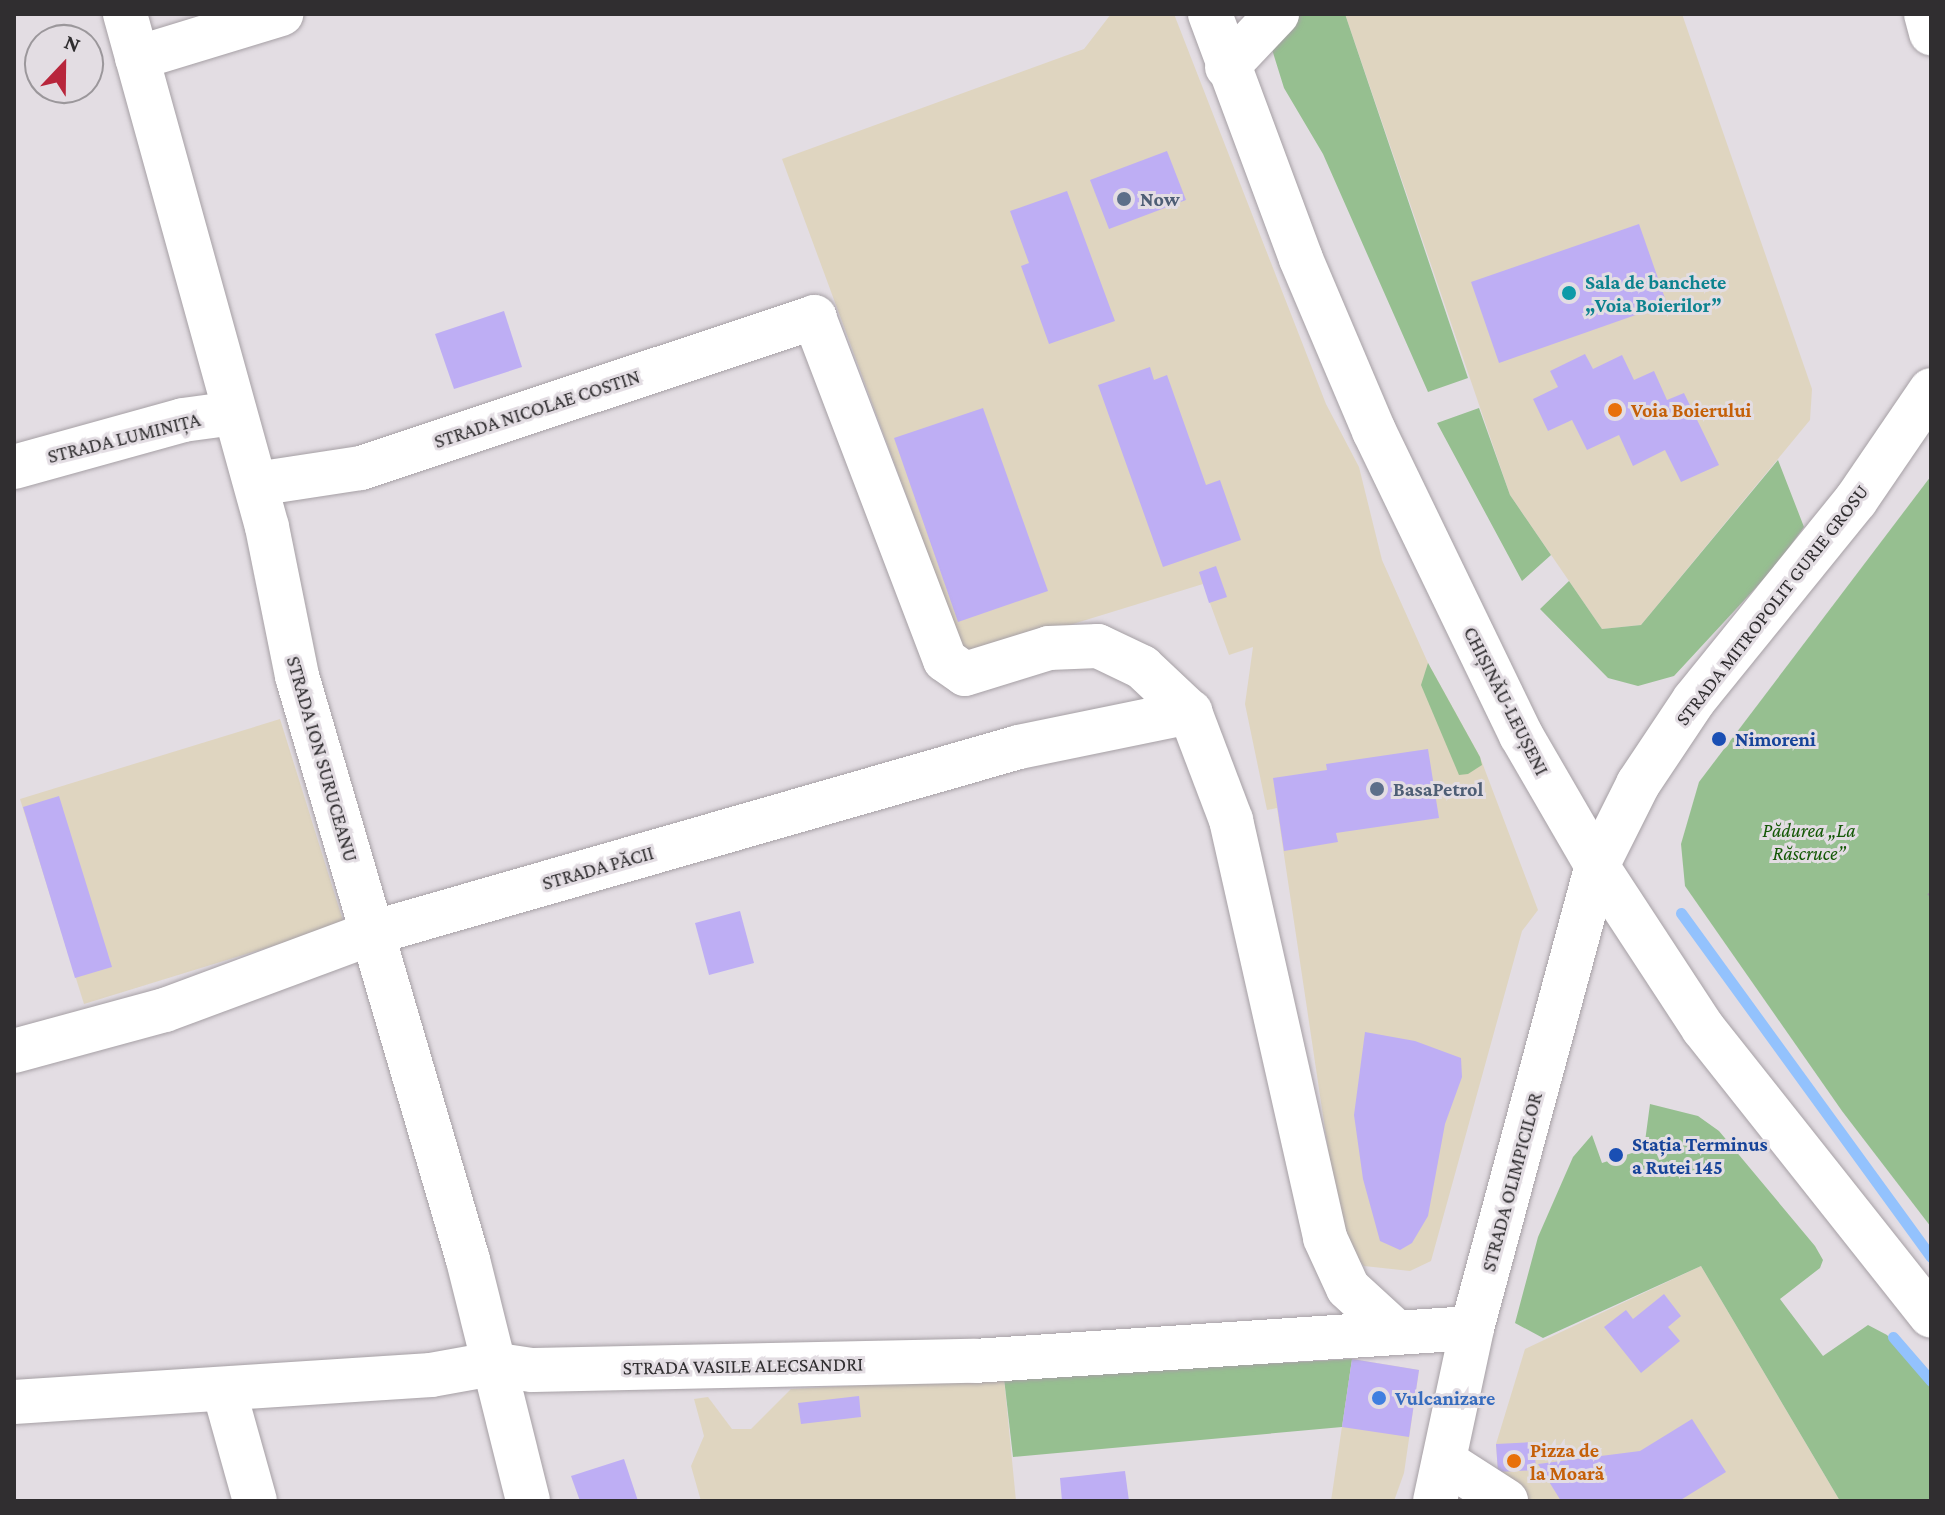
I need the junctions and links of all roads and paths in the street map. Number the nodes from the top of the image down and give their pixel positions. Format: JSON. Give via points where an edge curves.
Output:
{"nodes":[{"id":1,"x":125,"y":14,"type":"edge"},
{"id":2,"x":281,"y":14,"type":"edge"},
{"id":3,"x":1210,"y":14,"type":"edge"},
{"id":4,"x":1277,"y":14,"type":"edge"},
{"id":5,"x":1926,"y":14,"type":"edge"},
{"id":6,"x":1931,"y":33,"type":"edge"},
{"id":7,"x":137,"y":58,"type":"junction"},
{"id":8,"x":1227,"y":67,"type":"junction"},
{"id":9,"x":1931,"y":390,"type":"edge"},
{"id":10,"x":235,"y":413,"type":"junction"},
{"id":11,"x":14,"y":467,"type":"edge"},
{"id":12,"x":256,"y":484,"type":"junction"},
{"id":13,"x":1190,"y":712,"type":"junction"},
{"id":14,"x":1597,"y":866,"type":"junction"},
{"id":15,"x":372,"y":933,"type":"junction"},
{"id":16,"x":14,"y":1051,"type":"edge"},
{"id":17,"x":1931,"y":1316,"type":"edge"},
{"id":18,"x":1472,"y":1328,"type":"junction"},
{"id":19,"x":1395,"y":1331,"type":"junction"},
{"id":20,"x":492,"y":1364,"type":"junction"},
{"id":21,"x":224,"y":1390,"type":"junction"},
{"id":22,"x":14,"y":1402,"type":"edge"},
{"id":23,"x":1439,"y":1481,"type":"edge"},
{"id":24,"x":255,"y":1501,"type":"edge"},
{"id":25,"x":528,"y":1501,"type":"edge"},
{"id":26,"x":1506,"y":1501,"type":"edge"}],
"edges":[{"from":1,"to":7,"type":"main road","name":"STRADA ION SURUCEANU"},
{"from":2,"to":7,"type":"main road"},
{"from":3,"to":8,"type":"main road","name":"CHIȘINĂU-LEUȘENI"},
{"from":4,"to":8,"type":"main road"},
{"from":5,"to":6,"type":"main road"},
{"from":7,"to":10,"type":"main road","name":"STRADA ION SURUCEANU"},
{"from":8,"to":14,"type":"main road","name":"CHIȘINĂU-LEUȘENI","via":[[1374,431],[1521,735]]},
{"from":9,"to":14,"type":"main road","name":"STRADA MITROPOLIT GURIE GROSU","via":[[1856,500],[1694,700],[1638,784]]},
{"from":10,"to":11,"type":"main road","name":"STRADA LUMINIȚA","via":[[183,420]]},
{"from":10,"to":12,"type":"main road","name":"STRADA ION SURUCEANU"},
{"from":12,"to":13,"type":"main road","name":"STRADA NICOLAE COSTIN","via":[[361,468],[814,317],[945,660],[965,674],[1049,648],[1098,646],[1142,667]]},
{"from":12,"to":15,"type":"main road","name":"STRADA ION SURUCEANU","via":[[297,676]]},
{"from":13,"to":15,"type":"main road","name":"STRADA PĂCII","via":[[1019,747]]},
{"from":13,"to":19,"type":"main road","via":[[1231,820],[1325,1238],[1348,1288]]},
{"from":14,"to":17,"type":"main road","name":"CHIȘINĂU-LEUȘENI","via":[[1703,1028]]},
{"from":14,"to":18,"type":"main road","name":"STRADA OLIMPICILOR"},
{"from":15,"to":16,"type":"main road","name":"STRADA PĂCII","via":[[165,1010]]},
{"from":15,"to":20,"type":"main road","name":"STRADA ION SURUCEANU","via":[[468,1260]]},
{"from":18,"to":19,"type":"main road","name":"STRADA VASILE ALECSANDRI"},
{"from":18,"to":23,"type":"main road","name":"STRADA OLIMPICILOR"},
{"from":19,"to":20,"type":"main road","name":"STRADA VASILE ALECSANDRI","via":[[974,1361],[532,1370]]},
{"from":20,"to":21,"type":"main road","name":"STRADA VASILE ALECSANDRI","via":[[431,1375]]},
{"from":20,"to":25,"type":"main road","name":"STRADA ION SURUCEANU"},
{"from":21,"to":22,"type":"main road","name":"STRADA VASILE ALECSANDRI"},
{"from":21,"to":24,"type":"main road"},
{"from":23,"to":26,"type":"main road"}]}
